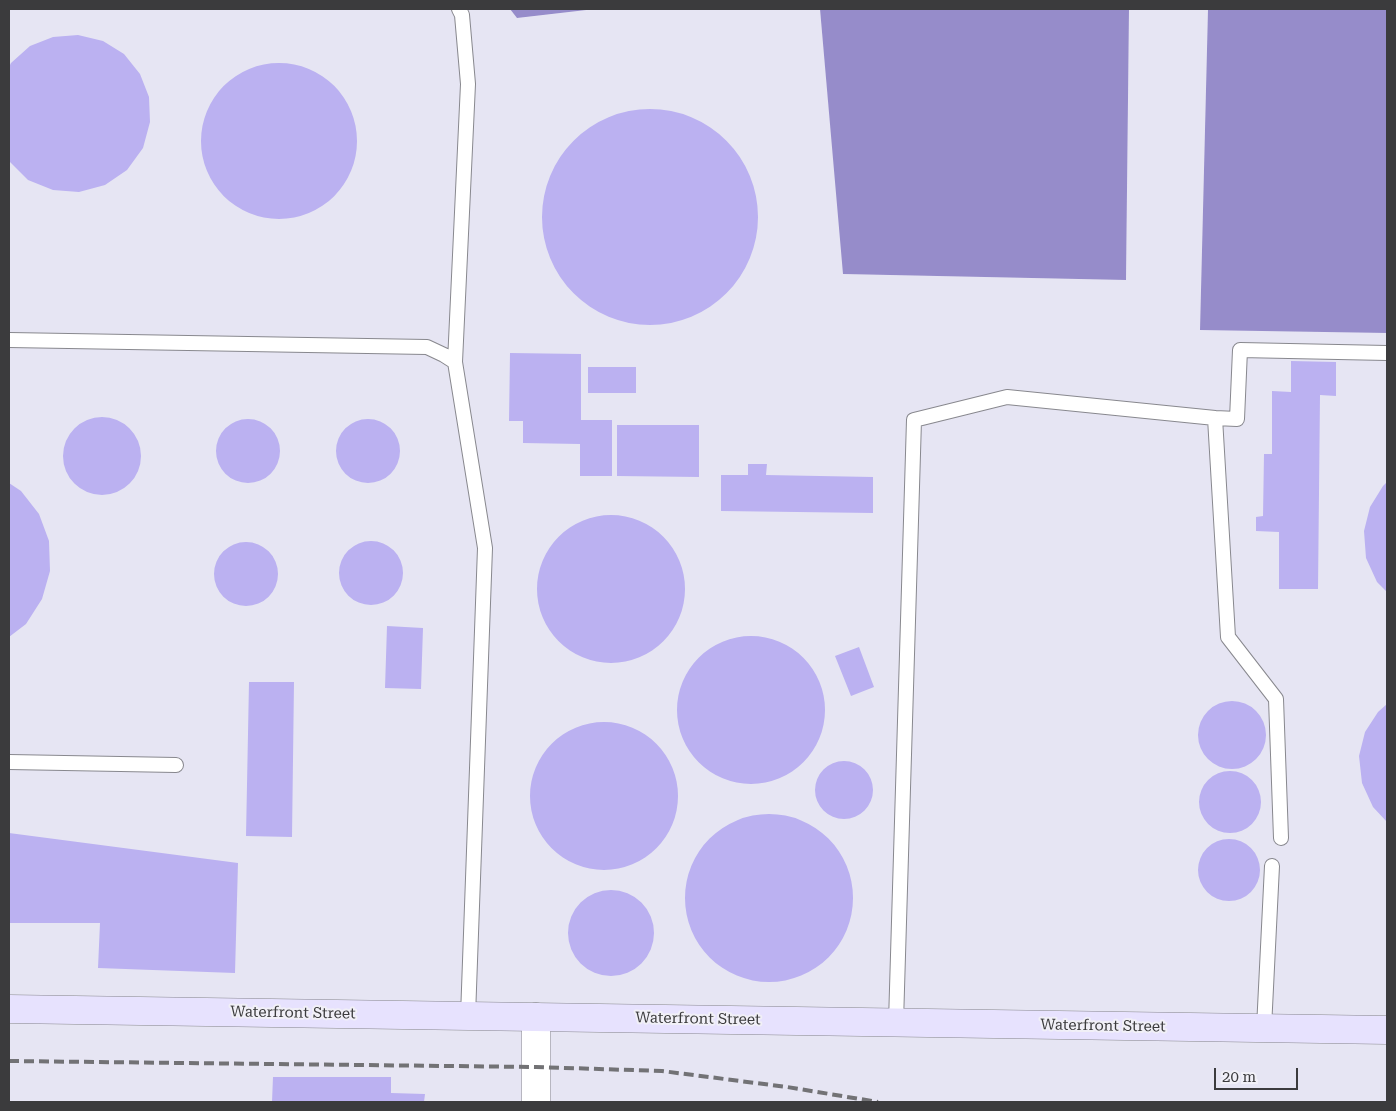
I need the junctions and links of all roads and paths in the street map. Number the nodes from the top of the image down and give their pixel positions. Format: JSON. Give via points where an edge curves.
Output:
{"nodes":[{"id":1,"x":459,"y":9,"type":"edge"},
{"id":2,"x":9,"y":340,"type":"edge"},
{"id":3,"x":1387,"y":353,"type":"edge"},
{"id":4,"x":455,"y":362,"type":"junction"},
{"id":5,"x":1215,"y":418,"type":"junction"},
{"id":6,"x":9,"y":762,"type":"edge"},
{"id":7,"x":176,"y":765,"type":"dead end"},
{"id":8,"x":1281,"y":838,"type":"dead end"},
{"id":9,"x":1272,"y":866,"type":"dead end"},
{"id":10,"x":9,"y":1009,"type":"edge"},
{"id":11,"x":468,"y":1016,"type":"junction"},
{"id":12,"x":536,"y":1016,"type":"junction"},
{"id":13,"x":896,"y":1022,"type":"junction"},
{"id":14,"x":1264,"y":1028,"type":"junction"},
{"id":15,"x":1387,"y":1030,"type":"edge"},
{"id":16,"x":536,"y":1102,"type":"edge"}],
"edges":[{"from":1,"to":4,"type":"lane","via":[[468,84]]},
{"from":2,"to":4,"type":"lane","via":[[426,347]]},
{"from":3,"to":5,"type":"lane","via":[[1240,350],[1237,419]]},
{"from":4,"to":11,"type":"lane","via":[[485,548]]},
{"from":5,"to":8,"type":"lane","via":[[1228,637],[1276,700]]},
{"from":5,"to":13,"type":"lane","via":[[1006,397],[914,420]]},
{"from":6,"to":7,"type":"lane"},
{"from":9,"to":14,"type":"lane"},
{"from":10,"to":11,"type":"street","name":"Waterfront Street"},
{"from":11,"to":12,"type":"street","name":"Waterfront Street"},
{"from":12,"to":13,"type":"street","name":"Waterfront Street"},
{"from":12,"to":16,"type":"street"},
{"from":13,"to":14,"type":"street","name":"Waterfront Street"},
{"from":14,"to":15,"type":"street","name":"Waterfront Street"}]}
